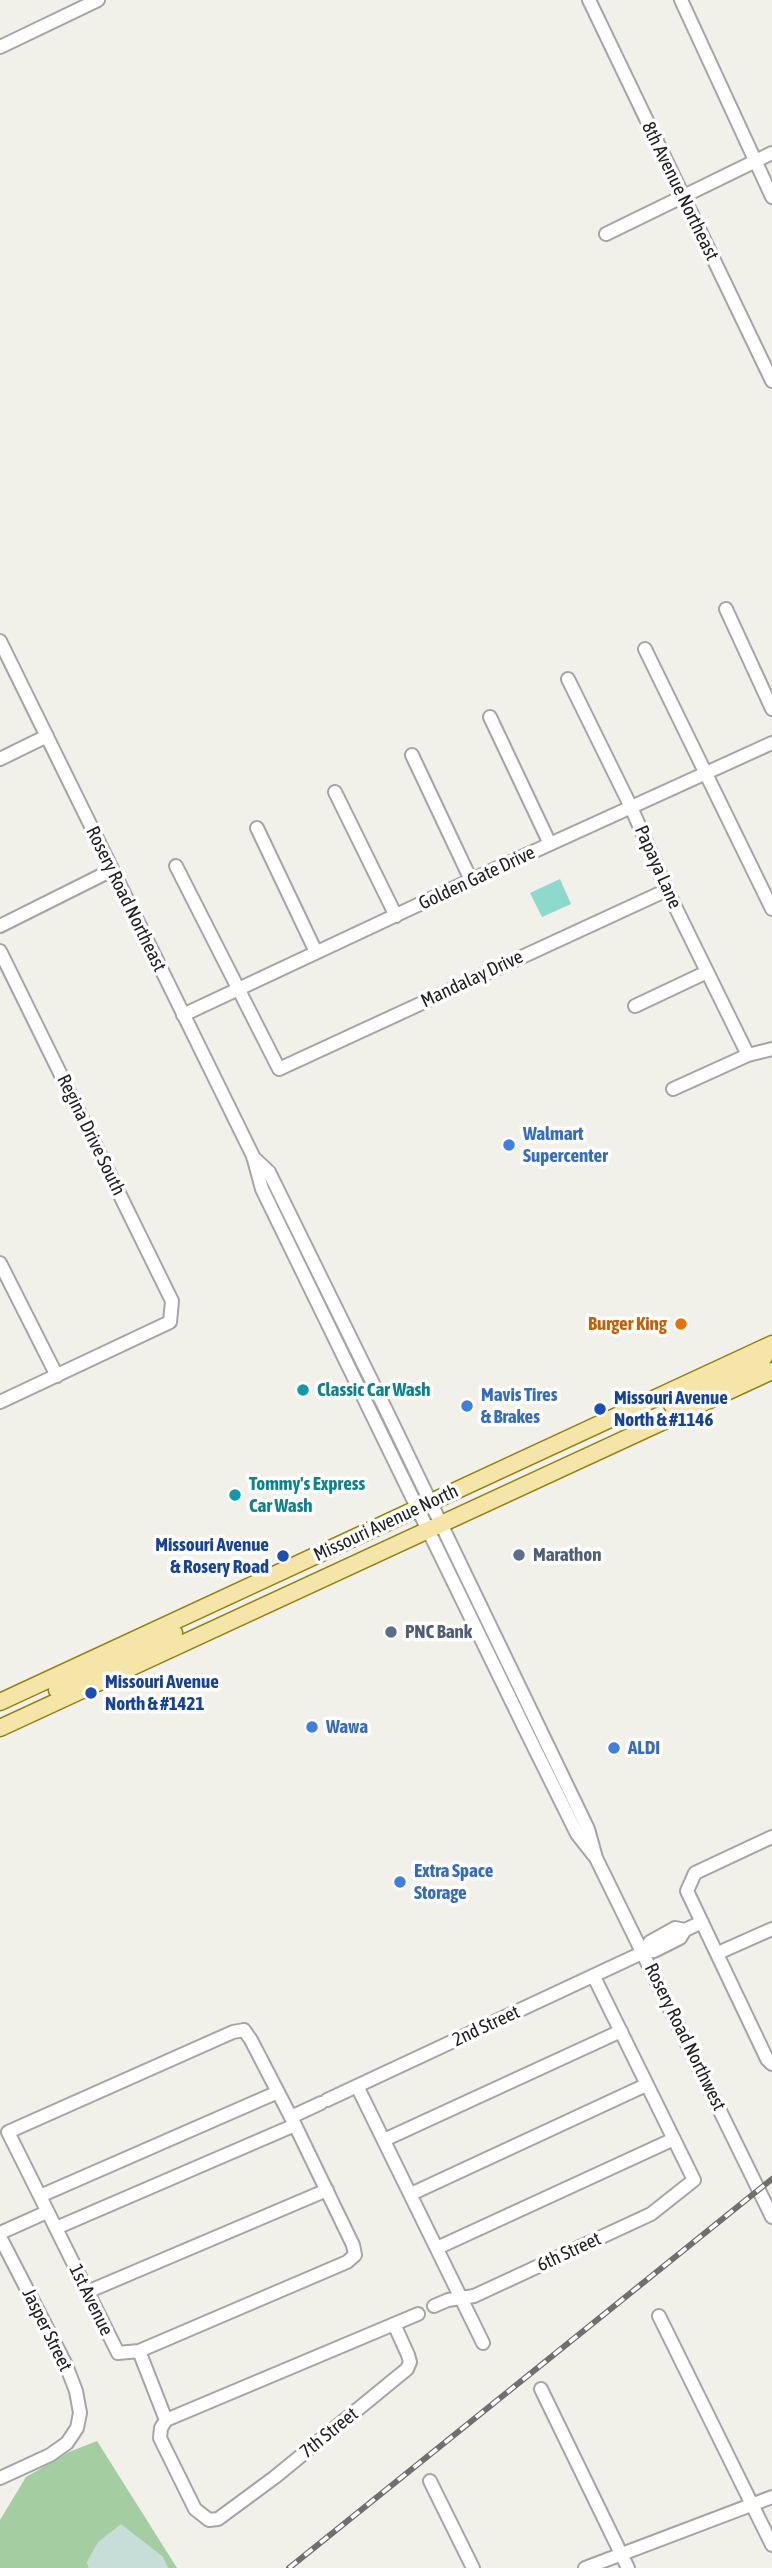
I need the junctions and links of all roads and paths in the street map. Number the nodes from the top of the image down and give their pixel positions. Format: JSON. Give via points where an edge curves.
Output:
{"nodes":[{"id":1,"x":98,"y":0,"type":"edge"},
{"id":2,"x":589,"y":0,"type":"edge"},
{"id":3,"x":681,"y":0,"type":"edge"},
{"id":4,"x":0,"y":47,"type":"edge"},
{"id":5,"x":772,"y":153,"type":"edge"},
{"id":6,"x":755,"y":162,"type":"junction"},
{"id":7,"x":682,"y":197,"type":"junction"},
{"id":8,"x":772,"y":197,"type":"edge"},
{"id":9,"x":606,"y":234,"type":"dead end"},
{"id":10,"x":772,"y":382,"type":"edge"},
{"id":11,"x":726,"y":608,"type":"dead end"},
{"id":12,"x":0,"y":641,"type":"edge"},
{"id":13,"x":645,"y":649,"type":"dead end"},
{"id":14,"x":568,"y":679,"type":"dead end"},
{"id":15,"x":772,"y":709,"type":"edge"},
{"id":16,"x":491,"y":718,"type":"dead end"},
{"id":17,"x":47,"y":736,"type":"junction"},
{"id":18,"x":772,"y":743,"type":"edge"},
{"id":19,"x":412,"y":755,"type":"dead end"},
{"id":20,"x":0,"y":759,"type":"edge"},
{"id":21,"x":705,"y":774,"type":"junction"},
{"id":22,"x":335,"y":792,"type":"dead end"},
{"id":23,"x":631,"y":807,"type":"junction"},
{"id":24,"x":257,"y":828,"type":"dead end"},
{"id":25,"x":550,"y":844,"type":"junction"},
{"id":26,"x":176,"y":866,"type":"dead end"},
{"id":27,"x":112,"y":870,"type":"junction"},
{"id":28,"x":471,"y":880,"type":"junction"},
{"id":29,"x":667,"y":890,"type":"junction"},
{"id":30,"x":772,"y":909,"type":"edge"},
{"id":31,"x":396,"y":916,"type":"junction"},
{"id":32,"x":0,"y":926,"type":"edge"},
{"id":33,"x":0,"y":951,"type":"edge"},
{"id":34,"x":316,"y":952,"type":"junction"},
{"id":35,"x":707,"y":972,"type":"junction"},
{"id":36,"x":238,"y":988,"type":"junction"},
{"id":37,"x":635,"y":1006,"type":"dead end"},
{"id":38,"x":183,"y":1015,"type":"junction"},
{"id":39,"x":772,"y":1049,"type":"edge"},
{"id":40,"x":748,"y":1055,"type":"junction"},
{"id":41,"x":673,"y":1089,"type":"dead end"},
{"id":42,"x":0,"y":1263,"type":"edge"},
{"id":43,"x":768,"y":1346,"type":"edge"},
{"id":44,"x":772,"y":1371,"type":"edge"},
{"id":45,"x":57,"y":1376,"type":"junction"},
{"id":46,"x":0,"y":1402,"type":"edge"},
{"id":47,"x":656,"y":1425,"type":"junction"},
{"id":48,"x":424,"y":1506,"type":"junction"},
{"id":49,"x":434,"y":1527,"type":"junction"},
{"id":50,"x":231,"y":1596,"type":"junction"},
{"id":51,"x":113,"y":1650,"type":"junction"},
{"id":52,"x":494,"y":1664,"type":"junction"},
{"id":53,"x":111,"y":1677,"type":"junction"},
{"id":54,"x":0,"y":1702,"type":"edge"},
{"id":55,"x":3,"y":1727,"type":"edge"},
{"id":56,"x":537,"y":1727,"type":"junction"},
{"id":57,"x":772,"y":1837,"type":"edge"},
{"id":58,"x":596,"y":1858,"type":"junction"},
{"id":59,"x":702,"y":1922,"type":"junction"},
{"id":60,"x":772,"y":1929,"type":"edge"},
{"id":61,"x":644,"y":1952,"type":"junction"},
{"id":62,"x":718,"y":1953,"type":"junction"},
{"id":63,"x":594,"y":1977,"type":"junction"},
{"id":64,"x":621,"y":2031,"type":"junction"},
{"id":65,"x":772,"y":2064,"type":"edge"},
{"id":66,"x":646,"y":2085,"type":"junction"},
{"id":67,"x":357,"y":2086,"type":"junction"},
{"id":68,"x":278,"y":2092,"type":"junction"},
{"id":69,"x":293,"y":2121,"type":"junction"},
{"id":70,"x":674,"y":2139,"type":"junction"},
{"id":71,"x":384,"y":2140,"type":"junction"},
{"id":72,"x":327,"y":2190,"type":"junction"},
{"id":73,"x":411,"y":2194,"type":"junction"},
{"id":74,"x":40,"y":2196,"type":"junction"},
{"id":75,"x":47,"y":2212,"type":"junction"},
{"id":76,"x":772,"y":2217,"type":"edge"},
{"id":77,"x":55,"y":2228,"type":"junction"},
{"id":78,"x":0,"y":2235,"type":"edge"},
{"id":79,"x":437,"y":2248,"type":"junction"},
{"id":80,"x":13,"y":2263,"type":"junction"},
{"id":81,"x":0,"y":2269,"type":"edge"},
{"id":82,"x":87,"y":2292,"type":"junction"},
{"id":83,"x":462,"y":2298,"type":"junction"},
{"id":84,"x":435,"y":2306,"type":"dead end"},
{"id":85,"x":418,"y":2314,"type":"dead end"},
{"id":86,"x":659,"y":2316,"type":"dead end"},
{"id":87,"x":394,"y":2324,"type":"junction"},
{"id":88,"x":483,"y":2343,"type":"dead end"},
{"id":89,"x":139,"y":2351,"type":"junction"},
{"id":90,"x":541,"y":2389,"type":"dead end"},
{"id":91,"x":166,"y":2420,"type":"junction"},
{"id":92,"x":0,"y":2478,"type":"edge"},
{"id":93,"x":430,"y":2480,"type":"dead end"},
{"id":94,"x":772,"y":2497,"type":"edge"},
{"id":95,"x":752,"y":2505,"type":"junction"},
{"id":96,"x":772,"y":2545,"type":"edge"},
{"id":97,"x":621,"y":2554,"type":"junction"},
{"id":98,"x":472,"y":2568,"type":"edge"},
{"id":99,"x":585,"y":2568,"type":"edge"},
{"id":100,"x":628,"y":2568,"type":"edge"}],
"edges":[{"from":1,"to":4,"type":"street"},
{"from":2,"to":7,"type":"street","name":"8th Avenue Northeast"},
{"from":3,"to":6,"type":"street"},
{"from":5,"to":6,"type":"street"},
{"from":6,"to":7,"type":"street"},
{"from":6,"to":8,"type":"street"},
{"from":7,"to":9,"type":"street"},
{"from":7,"to":10,"type":"street","name":"8th Avenue Northeast"},
{"from":11,"to":15,"type":"street"},
{"from":12,"to":17,"type":"street","name":"Rosery Road Northeast"},
{"from":13,"to":21,"type":"street"},
{"from":14,"to":23,"type":"street","name":"Papaya Lane"},
{"from":16,"to":25,"type":"street"},
{"from":17,"to":20,"type":"street"},
{"from":17,"to":27,"type":"street","name":"Rosery Road Northeast"},
{"from":18,"to":21,"type":"street","name":"Golden Gate Drive"},
{"from":19,"to":28,"type":"street"},
{"from":21,"to":23,"type":"street","name":"Golden Gate Drive"},
{"from":21,"to":30,"type":"street"},
{"from":22,"to":31,"type":"street"},
{"from":23,"to":25,"type":"street","name":"Golden Gate Drive"},
{"from":23,"to":29,"type":"street","name":"Papaya Lane"},
{"from":24,"to":34,"type":"street"},
{"from":25,"to":28,"type":"street","name":"Golden Gate Drive"},
{"from":26,"to":36,"type":"street"},
{"from":27,"to":32,"type":"street"},
{"from":27,"to":38,"type":"street","name":"Rosery Road Northeast"},
{"from":28,"to":31,"type":"street","name":"Golden Gate Drive"},
{"from":29,"to":35,"type":"street","name":"Papaya Lane"},
{"from":29,"to":36,"type":"street","name":"Mandalay Drive","via":[[279,1069]]},
{"from":31,"to":34,"type":"street","name":"Golden Gate Drive"},
{"from":33,"to":45,"type":"street","name":"Regina Drive South","via":[[172,1301],[170,1322]]},
{"from":34,"to":36,"type":"street","name":"Golden Gate Drive"},
{"from":35,"to":37,"type":"street"},
{"from":35,"to":40,"type":"street","name":"Papaya Lane"},
{"from":36,"to":38,"type":"street","name":"Golden Gate Drive"},
{"from":38,"to":48,"type":"street","name":"Rosery Road Northeast","via":[[253,1156],[262,1189]]},
{"from":39,"to":40,"type":"street"},
{"from":40,"to":41,"type":"street"},
{"from":42,"to":45,"type":"street"},
{"from":43,"to":47,"type":"main road","via":[[758,1364],[663,1410]]},
{"from":43,"to":48,"type":"main road","name":"Missouri Avenue North"},
{"from":44,"to":47,"type":"main road","name":"Missouri Avenue North"},
{"from":45,"to":46,"type":"street"},
{"from":47,"to":49,"type":"main road","name":"Missouri Avenue North"},
{"from":48,"to":49,"type":"street","name":"Rosery Road Northeast"},
{"from":48,"to":50,"type":"main road","name":"Missouri Avenue North"},
{"from":49,"to":52,"type":"street","name":"Rosery Road Northwest"},
{"from":49,"to":53,"type":"main road","name":"Missouri Avenue North"},
{"from":49,"to":56,"type":"street","name":"Rosery Road Northwest"},
{"from":50,"to":51,"type":"main road","name":"Missouri Avenue North"},
{"from":50,"to":53,"type":"main road","via":[[206,1616],[126,1657]]},
{"from":51,"to":54,"type":"main road","name":"Missouri Avenue North"},
{"from":51,"to":55,"type":"main road","via":[[97,1670],[42,1697]]},
{"from":52,"to":56,"type":"street"},
{"from":52,"to":58,"type":"street","name":"Rosery Road Northwest","via":[[577,1834]]},
{"from":53,"to":55,"type":"main road","name":"Missouri Avenue North"},
{"from":56,"to":58,"type":"street","name":"Rosery Road Northwest","via":[[588,1829]]},
{"from":57,"to":59,"type":"street","via":[[695,1873],[687,1891]]},
{"from":58,"to":61,"type":"street","name":"Rosery Road Northwest"},
{"from":59,"to":61,"type":"street","name":"2nd Street","via":[[685,1930],[676,1928],[650,1942]]},
{"from":59,"to":62,"type":"street"},
{"from":60,"to":62,"type":"street"},
{"from":61,"to":63,"type":"street","name":"2nd Street"},
{"from":61,"to":76,"type":"street","name":"Rosery Road Northwest"},
{"from":62,"to":65,"type":"street"},
{"from":63,"to":64,"type":"street"},
{"from":63,"to":67,"type":"street","name":"2nd Street"},
{"from":64,"to":66,"type":"street"},
{"from":64,"to":71,"type":"street"},
{"from":66,"to":70,"type":"street"},
{"from":66,"to":73,"type":"street"},
{"from":67,"to":69,"type":"street","name":"2nd Street"},
{"from":67,"to":71,"type":"street"},
{"from":68,"to":69,"type":"street"},
{"from":68,"to":74,"type":"street"},
{"from":68,"to":74,"type":"street","name":"1st Avenue","via":[[251,2039],[244,2031],[233,2032],[8,2132]]},
{"from":69,"to":72,"type":"street"},
{"from":69,"to":77,"type":"street","name":"2nd Street"},
{"from":70,"to":79,"type":"street"},
{"from":70,"to":83,"type":"street","name":"6th Street","via":[[694,2180],[650,2214]]},
{"from":71,"to":73,"type":"street"},
{"from":72,"to":82,"type":"street"},
{"from":72,"to":89,"type":"street","via":[[353,2245],[355,2255],[347,2262]]},
{"from":73,"to":79,"type":"street"},
{"from":74,"to":75,"type":"street","name":"1st Avenue"},
{"from":75,"to":77,"type":"street","name":"1st Avenue"},
{"from":75,"to":78,"type":"street"},
{"from":77,"to":82,"type":"street","name":"1st Avenue"},
{"from":78,"to":80,"type":"street","name":"Jasper Street"},
{"from":79,"to":83,"type":"street"},
{"from":80,"to":81,"type":"street"},
{"from":80,"to":92,"type":"street","name":"Jasper Street","via":[[66,2365],[80,2413],[67,2443]]},
{"from":82,"to":89,"type":"street","name":"1st Avenue","via":[[118,2353]]},
{"from":83,"to":84,"type":"street","name":"6th Street"},
{"from":83,"to":88,"type":"street"},
{"from":85,"to":87,"type":"street"},
{"from":86,"to":95,"type":"street"},
{"from":87,"to":91,"type":"street"},
{"from":87,"to":91,"type":"street","name":"7th Street","via":[[410,2362],[407,2370],[218,2519],[209,2520],[195,2509],[160,2438]]},
{"from":89,"to":91,"type":"street"},
{"from":90,"to":97,"type":"street"},
{"from":93,"to":98,"type":"street"},
{"from":94,"to":95,"type":"street"},
{"from":95,"to":96,"type":"street"},
{"from":95,"to":97,"type":"street"},
{"from":97,"to":99,"type":"street"},
{"from":97,"to":100,"type":"street"}]}
